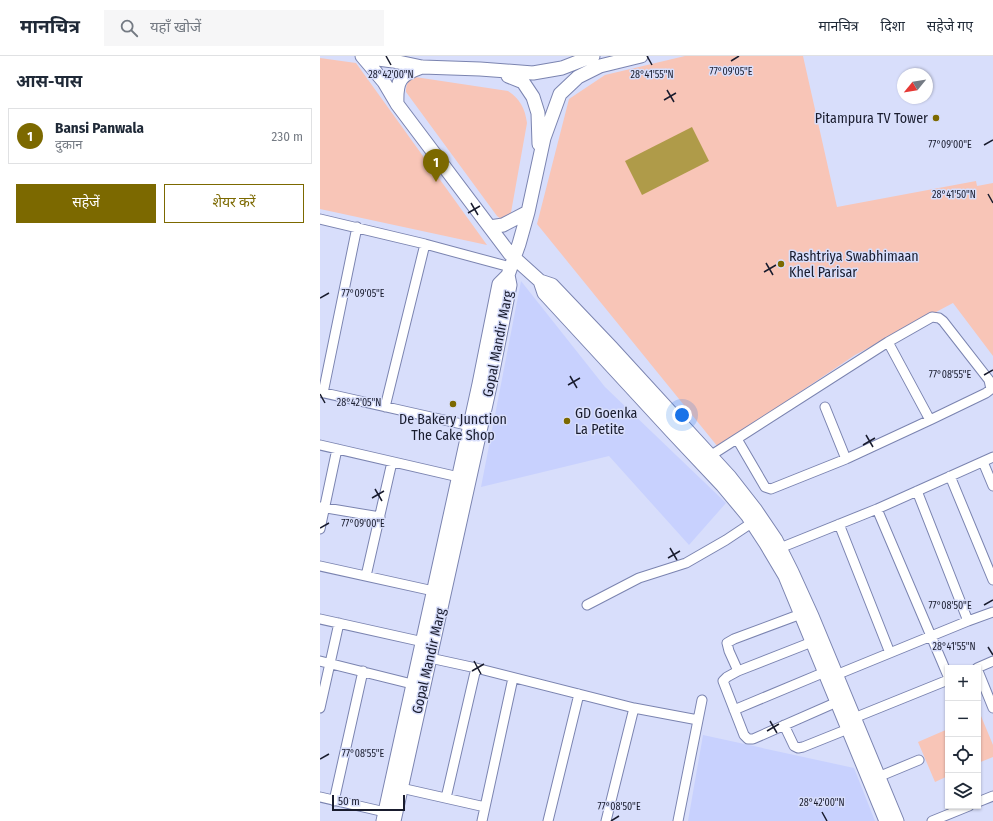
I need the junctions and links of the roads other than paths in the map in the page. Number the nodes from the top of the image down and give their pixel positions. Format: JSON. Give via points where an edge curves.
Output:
{"nodes":[{"id":1,"x":361,"y":56,"type":"edge"},
{"id":2,"x":641,"y":56,"type":"edge"},
{"id":3,"x":586,"y":57,"type":"edge"},
{"id":4,"x":422,"y":67,"type":"junction"},
{"id":5,"x":493,"y":70,"type":"junction"},
{"id":6,"x":397,"y":104,"type":"junction"},
{"id":7,"x":540,"y":155,"type":"junction"},
{"id":8,"x":528,"y":212,"type":"junction"},
{"id":9,"x":320,"y":219,"type":"edge"},
{"id":10,"x":357,"y":227,"type":"junction"},
{"id":11,"x":490,"y":227,"type":"junction"},
{"id":12,"x":425,"y":244,"type":"junction"},
{"id":13,"x":511,"y":266,"type":"junction"},
{"id":14,"x":540,"y":281,"type":"junction"},
{"id":15,"x":888,"y":342,"type":"junction"},
{"id":16,"x":322,"y":393,"type":"edge"},
{"id":17,"x":385,"y":407,"type":"junction"},
{"id":18,"x":825,"y":407,"type":"dead end"},
{"id":19,"x":930,"y":420,"type":"junction"},
{"id":20,"x":475,"y":427,"type":"junction"},
{"id":21,"x":737,"y":439,"type":"junction"},
{"id":22,"x":320,"y":445,"type":"edge"},
{"id":23,"x":337,"y":449,"type":"junction"},
{"id":24,"x":710,"y":456,"type":"junction"},
{"id":25,"x":993,"y":457,"type":"edge"},
{"id":26,"x":846,"y":459,"type":"junction"},
{"id":27,"x":392,"y":462,"type":"junction"},
{"id":28,"x":983,"y":462,"type":"junction"},
{"id":29,"x":717,"y":471,"type":"junction"},
{"id":30,"x":950,"y":476,"type":"junction"},
{"id":31,"x":464,"y":478,"type":"junction"},
{"id":32,"x":993,"y":486,"type":"edge"},
{"id":33,"x":917,"y":491,"type":"junction"},
{"id":34,"x":322,"y":507,"type":"edge"},
{"id":35,"x":877,"y":508,"type":"junction"},
{"id":36,"x":380,"y":517,"type":"junction"},
{"id":37,"x":756,"y":520,"type":"junction"},
{"id":38,"x":839,"y":524,"type":"junction"},
{"id":39,"x":320,"y":529,"type":"edge"},
{"id":40,"x":780,"y":548,"type":"junction"},
{"id":41,"x":320,"y":566,"type":"edge"},
{"id":42,"x":366,"y":576,"type":"junction"},
{"id":43,"x":993,"y":580,"type":"edge"},
{"id":44,"x":439,"y":592,"type":"junction"},
{"id":45,"x":587,"y":605,"type":"dead end"},
{"id":46,"x":993,"y":612,"type":"edge"},
{"id":47,"x":801,"y":614,"type":"junction"},
{"id":48,"x":320,"y":619,"type":"edge"},
{"id":49,"x":968,"y":621,"type":"junction"},
{"id":50,"x":339,"y":623,"type":"junction"},
{"id":51,"x":931,"y":636,"type":"junction"},
{"id":52,"x":812,"y":642,"type":"junction"},
{"id":53,"x":427,"y":643,"type":"junction"},
{"id":54,"x":890,"y":653,"type":"junction"},
{"id":55,"x":430,"y":658,"type":"junction"},
{"id":56,"x":320,"y":661,"type":"edge"},
{"id":57,"x":993,"y":661,"type":"edge"},
{"id":58,"x":330,"y":663,"type":"junction"},
{"id":59,"x":981,"y":666,"type":"edge"},
{"id":60,"x":476,"y":668,"type":"junction"},
{"id":61,"x":945,"y":669,"type":"edge"},
{"id":62,"x":363,"y":671,"type":"junction"},
{"id":63,"x":738,"y":671,"type":"junction"},
{"id":64,"x":830,"y":673,"type":"junction"},
{"id":65,"x":513,"y":678,"type":"junction"},
{"id":66,"x":981,"y":678,"type":"edge"},
{"id":67,"x":945,"y":681,"type":"edge"},
{"id":68,"x":412,"y":684,"type":"junction"},
{"id":69,"x":579,"y":694,"type":"junction"},
{"id":70,"x":702,"y":700,"type":"dead end"},
{"id":71,"x":837,"y":702,"type":"junction"},
{"id":72,"x":320,"y":708,"type":"edge"},
{"id":73,"x":634,"y":708,"type":"junction"},
{"id":74,"x":993,"y":708,"type":"edge"},
{"id":75,"x":734,"y":710,"type":"junction"},
{"id":76,"x":698,"y":720,"type":"junction"},
{"id":77,"x":849,"y":722,"type":"junction"},
{"id":78,"x":784,"y":725,"type":"junction"},
{"id":79,"x":919,"y":760,"type":"dead end"},
{"id":80,"x":878,"y":777,"type":"junction"},
{"id":81,"x":401,"y":788,"type":"junction"},
{"id":82,"x":993,"y":796,"type":"edge"},
{"id":83,"x":320,"y":797,"type":"edge"},
{"id":84,"x":446,"y":798,"type":"junction"},
{"id":85,"x":334,"y":801,"type":"junction"},
{"id":86,"x":981,"y":801,"type":"edge"},
{"id":87,"x":485,"y":808,"type":"junction"},
{"id":88,"x":962,"y":809,"type":"edge"},
{"id":89,"x":387,"y":818,"type":"edge"},
{"id":90,"x":482,"y":821,"type":"edge"},
{"id":91,"x":548,"y":821,"type":"edge"},
{"id":92,"x":606,"y":821,"type":"edge"},
{"id":93,"x":678,"y":821,"type":"edge"},
{"id":94,"x":886,"y":821,"type":"edge"},
{"id":95,"x":897,"y":821,"type":"edge"},
{"id":96,"x":932,"y":821,"type":"edge"}],
"edges":[{"from":1,"to":4,"type":"street"},
{"from":1,"to":6,"type":"street","via":[[384,82]]},
{"from":2,"to":7,"type":"street","via":[[600,66],[578,77],[560,94]]},
{"from":3,"to":5,"type":"street","via":[[562,68],[533,74]]},
{"from":4,"to":5,"type":"street"},
{"from":4,"to":6,"type":"street","via":[[402,76],[396,89]]},
{"from":5,"to":7,"type":"street","via":[[524,82],[533,97],[538,113]]},
{"from":6,"to":11,"type":"street"},
{"from":7,"to":8,"type":"street","name":"Gopal Mandir Marg"},
{"from":8,"to":11,"type":"street","via":[[503,225]]},
{"from":8,"to":13,"type":"street","name":"Gopal Mandir Marg"},
{"from":9,"to":10,"type":"street"},
{"from":10,"to":12,"type":"street"},
{"from":10,"to":16,"type":"street"},
{"from":11,"to":13,"type":"street","via":[[510,254]]},
{"from":12,"to":13,"type":"street"},
{"from":12,"to":17,"type":"street"},
{"from":13,"to":14,"type":"street"},
{"from":13,"to":20,"type":"street","name":"Gopal Mandir Marg","via":[[510,286]]},
{"from":14,"to":24,"type":"street","via":[[552,285]]},
{"from":14,"to":29,"type":"street","via":[[544,293],[667,428]]},
{"from":15,"to":19,"type":"street"},
{"from":15,"to":19,"type":"street","via":[[932,317],[939,318],[989,380],[989,391]]},
{"from":15,"to":21,"type":"street"},
{"from":16,"to":17,"type":"street"},
{"from":17,"to":20,"type":"street"},
{"from":18,"to":26,"type":"street"},
{"from":19,"to":26,"type":"street"},
{"from":20,"to":31,"type":"street","name":"Gopal Mandir Marg"},
{"from":21,"to":24,"type":"street"},
{"from":21,"to":26,"type":"street","via":[[765,487],[771,489]]},
{"from":22,"to":23,"type":"street"},
{"from":23,"to":27,"type":"street"},
{"from":23,"to":34,"type":"street"},
{"from":24,"to":29,"type":"street"},
{"from":25,"to":28,"type":"street"},
{"from":27,"to":31,"type":"street"},
{"from":27,"to":36,"type":"street"},
{"from":28,"to":30,"type":"street"},
{"from":28,"to":32,"type":"street"},
{"from":29,"to":37,"type":"street"},
{"from":30,"to":33,"type":"street"},
{"from":30,"to":43,"type":"street"},
{"from":31,"to":44,"type":"street","name":"Gopal Mandir Marg"},
{"from":33,"to":35,"type":"street"},
{"from":33,"to":49,"type":"street"},
{"from":34,"to":36,"type":"street"},
{"from":34,"to":39,"type":"street"},
{"from":35,"to":38,"type":"street"},
{"from":35,"to":51,"type":"street"},
{"from":36,"to":42,"type":"street"},
{"from":37,"to":40,"type":"street"},
{"from":37,"to":45,"type":"street","via":[[686,563],[639,578]]},
{"from":37,"to":47,"type":"street"},
{"from":38,"to":40,"type":"street"},
{"from":38,"to":54,"type":"street"},
{"from":40,"to":64,"type":"street","via":[[792,572]]},
{"from":41,"to":42,"type":"street"},
{"from":42,"to":44,"type":"street"},
{"from":44,"to":53,"type":"street","name":"Gopal Mandir Marg"},
{"from":46,"to":49,"type":"street"},
{"from":47,"to":52,"type":"street"},
{"from":47,"to":63,"type":"street","via":[[727,643]]},
{"from":48,"to":50,"type":"street"},
{"from":49,"to":51,"type":"street"},
{"from":50,"to":53,"type":"street"},
{"from":50,"to":58,"type":"street"},
{"from":51,"to":54,"type":"street"},
{"from":51,"to":61,"type":"street"},
{"from":52,"to":63,"type":"street"},
{"from":52,"to":64,"type":"street"},
{"from":53,"to":55,"type":"street","name":"Gopal Mandir Marg"},
{"from":53,"to":68,"type":"street","name":"Gopal Mandir Marg"},
{"from":54,"to":64,"type":"street"},
{"from":55,"to":60,"type":"street"},
{"from":55,"to":81,"type":"street","name":"Gopal Mandir Marg"},
{"from":56,"to":58,"type":"street"},
{"from":57,"to":59,"type":"street"},
{"from":58,"to":62,"type":"street"},
{"from":58,"to":72,"type":"street"},
{"from":60,"to":65,"type":"street"},
{"from":60,"to":84,"type":"street"},
{"from":62,"to":68,"type":"street"},
{"from":62,"to":85,"type":"street"},
{"from":63,"to":75,"type":"street","via":[[722,681]]},
{"from":64,"to":71,"type":"street"},
{"from":64,"to":75,"type":"street"},
{"from":64,"to":77,"type":"street"},
{"from":65,"to":69,"type":"street"},
{"from":65,"to":87,"type":"street"},
{"from":66,"to":74,"type":"street"},
{"from":67,"to":77,"type":"street"},
{"from":68,"to":89,"type":"street","name":"Gopal Mandir Marg"},
{"from":69,"to":73,"type":"street"},
{"from":69,"to":91,"type":"street"},
{"from":70,"to":76,"type":"street"},
{"from":71,"to":77,"type":"street"},
{"from":71,"to":78,"type":"street"},
{"from":73,"to":76,"type":"street"},
{"from":73,"to":92,"type":"street"},
{"from":75,"to":78,"type":"street","via":[[748,739]]},
{"from":76,"to":93,"type":"street"},
{"from":77,"to":78,"type":"street","via":[[798,748],[794,746]]},
{"from":77,"to":80,"type":"street"},
{"from":77,"to":94,"type":"street"},
{"from":79,"to":80,"type":"street"},
{"from":80,"to":95,"type":"street"},
{"from":81,"to":84,"type":"street"},
{"from":81,"to":89,"type":"street","name":"Gopal Mandir Marg"},
{"from":82,"to":86,"type":"street"},
{"from":83,"to":85,"type":"street"},
{"from":84,"to":87,"type":"street"},
{"from":85,"to":89,"type":"street"},
{"from":87,"to":90,"type":"street"},
{"from":88,"to":96,"type":"street"}]}
